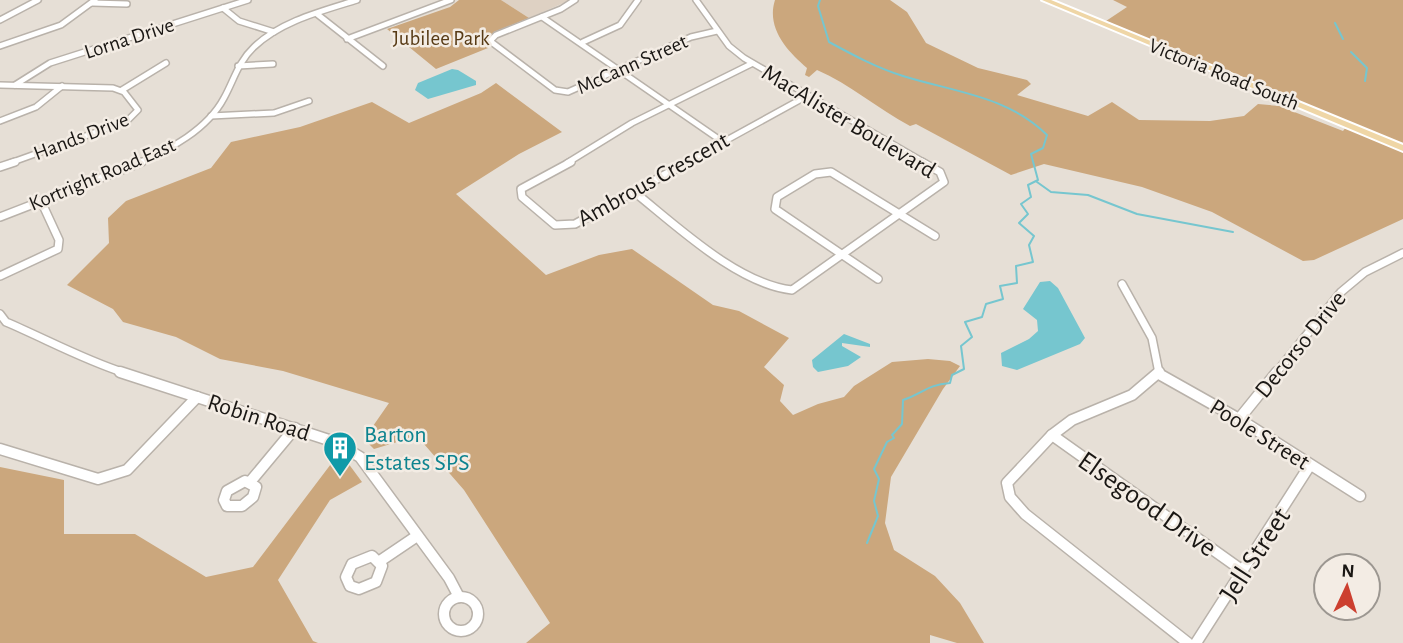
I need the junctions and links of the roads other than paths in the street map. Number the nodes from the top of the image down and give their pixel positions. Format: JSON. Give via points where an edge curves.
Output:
{"nodes":[{"id":1,"x":38,"y":0,"type":"edge"},
{"id":2,"x":248,"y":0,"type":"edge"},
{"id":3,"x":357,"y":0,"type":"edge"},
{"id":4,"x":451,"y":0,"type":"edge"},
{"id":5,"x":575,"y":0,"type":"edge"},
{"id":6,"x":638,"y":0,"type":"edge"},
{"id":7,"x":696,"y":0,"type":"edge"},
{"id":8,"x":1045,"y":0,"type":"edge"},
{"id":9,"x":93,"y":1,"type":"edge"},
{"id":10,"x":127,"y":4,"type":"dead end"},
{"id":11,"x":223,"y":8,"type":"junction"},
{"id":12,"x":317,"y":13,"type":"junction"},
{"id":13,"x":542,"y":17,"type":"junction"},
{"id":14,"x":0,"y":20,"type":"edge"},
{"id":15,"x":717,"y":31,"type":"junction"},
{"id":16,"x":274,"y":32,"type":"junction"},
{"id":17,"x":348,"y":39,"type":"junction"},
{"id":18,"x":583,"y":43,"type":"junction"},
{"id":19,"x":0,"y":46,"type":"edge"},
{"id":20,"x":166,"y":63,"type":"dead end"},
{"id":21,"x":272,"y":64,"type":"dead end"},
{"id":22,"x":751,"y":64,"type":"junction"},
{"id":23,"x":238,"y":66,"type":"junction"},
{"id":24,"x":383,"y":66,"type":"dead end"},
{"id":25,"x":622,"y":69,"type":"junction"},
{"id":26,"x":0,"y":85,"type":"edge"},
{"id":27,"x":15,"y":85,"type":"junction"},
{"id":28,"x":62,"y":86,"type":"junction"},
{"id":29,"x":121,"y":90,"type":"junction"},
{"id":30,"x":805,"y":97,"type":"junction"},
{"id":31,"x":309,"y":101,"type":"dead end"},
{"id":32,"x":667,"y":105,"type":"junction"},
{"id":33,"x":211,"y":116,"type":"junction"},
{"id":34,"x":0,"y":121,"type":"edge"},
{"id":35,"x":723,"y":142,"type":"junction"},
{"id":36,"x":1403,"y":148,"type":"edge"},
{"id":37,"x":0,"y":167,"type":"edge"},
{"id":38,"x":634,"y":191,"type":"junction"},
{"id":39,"x":41,"y":201,"type":"junction"},
{"id":40,"x":900,"y":215,"type":"junction"},
{"id":41,"x":0,"y":217,"type":"edge"},
{"id":42,"x":935,"y":236,"type":"dead end"},
{"id":43,"x":1403,"y":253,"type":"edge"},
{"id":44,"x":842,"y":255,"type":"junction"},
{"id":45,"x":0,"y":276,"type":"edge"},
{"id":46,"x":878,"y":279,"type":"dead end"},
{"id":47,"x":1122,"y":284,"type":"dead end"},
{"id":48,"x":0,"y":314,"type":"edge"},
{"id":49,"x":1159,"y":374,"type":"junction"},
{"id":50,"x":197,"y":397,"type":"junction"},
{"id":51,"x":1239,"y":419,"type":"junction"},
{"id":52,"x":295,"y":428,"type":"junction"},
{"id":53,"x":1052,"y":435,"type":"junction"},
{"id":54,"x":0,"y":449,"type":"edge"},
{"id":55,"x":1310,"y":465,"type":"junction"},
{"id":56,"x":250,"y":482,"type":"dead end"},
{"id":57,"x":1360,"y":496,"type":"dead end"},
{"id":58,"x":417,"y":536,"type":"junction"},
{"id":59,"x":380,"y":561,"type":"dead end"},
{"id":60,"x":1244,"y":571,"type":"junction"},
{"id":61,"x":460,"y":597,"type":"dead end"},
{"id":62,"x":1188,"y":643,"type":"edge"},
{"id":63,"x":1196,"y":643,"type":"edge"}],
"edges":[{"from":1,"to":14,"type":"street"},
{"from":2,"to":11,"type":"street","name":"Lorna Drive"},
{"from":3,"to":12,"type":"street","name":"Kortright Road East"},
{"from":4,"to":17,"type":"street"},
{"from":5,"to":13,"type":"street","name":"McCann Street"},
{"from":6,"to":18,"type":"street","via":[[620,25]]},
{"from":7,"to":15,"type":"street","name":"MacAlister Boulevard"},
{"from":8,"to":36,"type":"main road","name":"Victoria Road South"},
{"from":9,"to":10,"type":"street"},
{"from":9,"to":19,"type":"street","via":[[54,28]]},
{"from":11,"to":16,"type":"street","via":[[239,21]]},
{"from":11,"to":27,"type":"street","name":"Lorna Drive","via":[[50,63]]},
{"from":12,"to":16,"type":"street","name":"Kortright Road East"},
{"from":12,"to":17,"type":"street"},
{"from":13,"to":18,"type":"street"},
{"from":13,"to":25,"type":"street","name":"McCann Street","via":[[490,41],[562,92]]},
{"from":15,"to":22,"type":"street","name":"MacAlister Boulevard"},
{"from":15,"to":25,"type":"street","name":"McCann Street","via":[[691,37]]},
{"from":16,"to":23,"type":"street","name":"Kortright Road East"},
{"from":17,"to":24,"type":"street"},
{"from":18,"to":25,"type":"street"},
{"from":20,"to":29,"type":"street"},
{"from":21,"to":23,"type":"street"},
{"from":22,"to":30,"type":"street","name":"MacAlister Boulevard"},
{"from":22,"to":32,"type":"street","name":"Ambrous Crescent"},
{"from":23,"to":33,"type":"street","name":"Kortright Road East"},
{"from":25,"to":32,"type":"street"},
{"from":26,"to":27,"type":"street","name":"Hands Drive"},
{"from":27,"to":28,"type":"street","name":"Hands Drive"},
{"from":28,"to":29,"type":"street","name":"Hands Drive"},
{"from":28,"to":34,"type":"street","via":[[36,107]]},
{"from":29,"to":37,"type":"street","name":"Hands Drive","via":[[138,110],[132,118]]},
{"from":30,"to":35,"type":"street","name":"Ambrous Crescent"},
{"from":30,"to":40,"type":"street","name":"MacAlister Boulevard","via":[[943,176],[942,185]]},
{"from":31,"to":33,"type":"street","via":[[298,108],[245,117]]},
{"from":32,"to":35,"type":"street"},
{"from":32,"to":38,"type":"street","name":"Ambrous Crescent","via":[[526,185],[520,195],[552,223],[564,226]]},
{"from":33,"to":39,"type":"street","name":"Kortright Road East","via":[[145,160]]},
{"from":35,"to":38,"type":"street","name":"Ambrous Crescent"},
{"from":38,"to":44,"type":"street","name":"MacAlister Boulevard","via":[[713,252],[778,291],[792,290]]},
{"from":39,"to":41,"type":"street","name":"Kortright Road East"},
{"from":39,"to":45,"type":"street","via":[[59,240],[58,249]]},
{"from":40,"to":42,"type":"street"},
{"from":40,"to":44,"type":"street","name":"MacAlister Boulevard"},
{"from":40,"to":44,"type":"street","via":[[827,172],[815,174],[777,197],[775,209]]},
{"from":43,"to":51,"type":"street","name":"Decorso Drive","via":[[1365,272],[1341,292]]},
{"from":44,"to":46,"type":"street"},
{"from":47,"to":49,"type":"street","via":[[1151,330]]},
{"from":48,"to":50,"type":"street","name":"Robin Road","via":[[89,361]]},
{"from":49,"to":51,"type":"street","name":"Poole Street"},
{"from":49,"to":53,"type":"street","via":[[1132,395],[1072,420]]},
{"from":50,"to":52,"type":"street","name":"Robin Road"},
{"from":50,"to":54,"type":"street","via":[[127,470],[114,476],[98,479]]},
{"from":51,"to":55,"type":"street","name":"Poole Street"},
{"from":52,"to":56,"type":"street"},
{"from":52,"to":58,"type":"street","name":"Robin Road","via":[[335,442],[360,457]]},
{"from":53,"to":60,"type":"street","name":"Elsegood Drive"},
{"from":53,"to":62,"type":"street","via":[[1007,483],[1013,502]]},
{"from":55,"to":57,"type":"street","name":"Poole Street"},
{"from":55,"to":60,"type":"street","name":"Jell Street"},
{"from":58,"to":59,"type":"street"},
{"from":58,"to":61,"type":"street","name":"Robin Road"},
{"from":60,"to":63,"type":"street","name":"Jell Street"}]}
